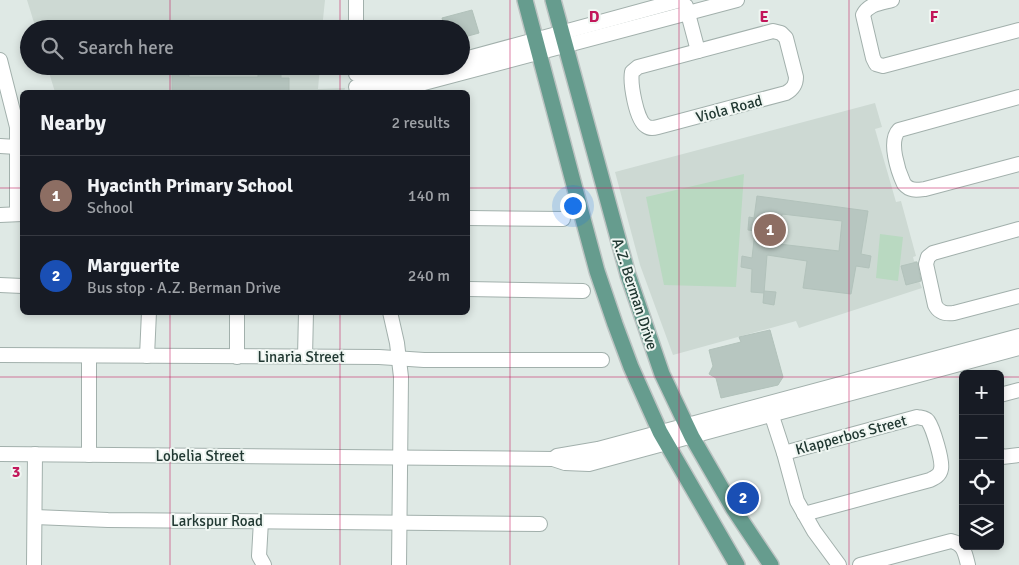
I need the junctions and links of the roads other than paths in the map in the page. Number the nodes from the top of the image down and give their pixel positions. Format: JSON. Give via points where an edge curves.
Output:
{"nodes":[{"id":1,"x":356,"y":0,"type":"edge"},
{"id":2,"x":525,"y":0,"type":"edge"},
{"id":3,"x":553,"y":0,"type":"edge"},
{"id":4,"x":737,"y":0,"type":"edge"},
{"id":5,"x":892,"y":0,"type":"edge"},
{"id":6,"x":684,"y":4,"type":"edge"},
{"id":7,"x":356,"y":20,"type":"edge"},
{"id":8,"x":1019,"y":30,"type":"edge"},
{"id":9,"x":564,"y":39,"type":"junction"},
{"id":10,"x":538,"y":46,"type":"junction"},
{"id":11,"x":698,"y":51,"type":"junction"},
{"id":12,"x":470,"y":58,"type":"edge"},
{"id":13,"x":0,"y":60,"type":"edge"},
{"id":14,"x":470,"y":67,"type":"edge"},
{"id":15,"x":397,"y":75,"type":"edge"},
{"id":16,"x":446,"y":75,"type":"edge"},
{"id":17,"x":3,"y":77,"type":"edge"},
{"id":18,"x":356,"y":80,"type":"edge"},
{"id":19,"x":1019,"y":97,"type":"edge"},
{"id":20,"x":0,"y":146,"type":"edge"},
{"id":21,"x":17,"y":147,"type":"junction"},
{"id":22,"x":1019,"y":164,"type":"edge"},
{"id":23,"x":0,"y":214,"type":"edge"},
{"id":24,"x":20,"y":214,"type":"edge"},
{"id":25,"x":470,"y":218,"type":"edge"},
{"id":26,"x":563,"y":219,"type":"dead end"},
{"id":27,"x":1019,"y":229,"type":"edge"},
{"id":28,"x":0,"y":285,"type":"edge"},
{"id":29,"x":20,"y":286,"type":"edge"},
{"id":30,"x":470,"y":290,"type":"edge"},
{"id":31,"x":583,"y":291,"type":"dead end"},
{"id":32,"x":1019,"y":296,"type":"edge"},
{"id":33,"x":149,"y":315,"type":"edge"},
{"id":34,"x":237,"y":315,"type":"edge"},
{"id":35,"x":306,"y":315,"type":"edge"},
{"id":36,"x":391,"y":315,"type":"edge"},
{"id":37,"x":1019,"y":336,"type":"edge"},
{"id":38,"x":1019,"y":348,"type":"edge"},
{"id":39,"x":0,"y":355,"type":"edge"},
{"id":40,"x":89,"y":356,"type":"junction"},
{"id":41,"x":147,"y":356,"type":"junction"},
{"id":42,"x":237,"y":357,"type":"junction"},
{"id":43,"x":305,"y":357,"type":"junction"},
{"id":44,"x":398,"y":358,"type":"junction"},
{"id":45,"x":602,"y":360,"type":"dead end"},
{"id":46,"x":1019,"y":390,"type":"edge"},
{"id":47,"x":1004,"y":394,"type":"edge"},
{"id":48,"x":770,"y":409,"type":"junction"},
{"id":49,"x":689,"y":431,"type":"junction"},
{"id":50,"x":656,"y":440,"type":"junction"},
{"id":51,"x":784,"y":453,"type":"junction"},
{"id":52,"x":0,"y":454,"type":"edge"},
{"id":53,"x":35,"y":454,"type":"junction"},
{"id":54,"x":90,"y":455,"type":"junction"},
{"id":55,"x":1019,"y":456,"type":"edge"},
{"id":56,"x":1004,"y":457,"type":"edge"},
{"id":57,"x":400,"y":458,"type":"junction"},
{"id":58,"x":804,"y":514,"type":"junction"},
{"id":59,"x":35,"y":517,"type":"junction"},
{"id":60,"x":261,"y":521,"type":"junction"},
{"id":61,"x":400,"y":523,"type":"junction"},
{"id":62,"x":540,"y":524,"type":"dead end"},
{"id":63,"x":34,"y":565,"type":"edge"},
{"id":64,"x":264,"y":565,"type":"edge"},
{"id":65,"x":399,"y":565,"type":"edge"},
{"id":66,"x":737,"y":565,"type":"edge"},
{"id":67,"x":771,"y":565,"type":"edge"},
{"id":68,"x":839,"y":565,"type":"edge"},
{"id":69,"x":860,"y":565,"type":"edge"},
{"id":70,"x":968,"y":565,"type":"edge"}],
"edges":[{"from":1,"to":7,"type":"street"},
{"from":2,"to":10,"type":"main road","name":"A.Z. Berman Drive"},
{"from":3,"to":9,"type":"main road","name":"A.Z. Berman Drive"},
{"from":4,"to":6,"type":"street"},
{"from":5,"to":8,"type":"street","via":[[869,6],[863,16],[873,58],[882,66]]},
{"from":6,"to":9,"type":"street"},
{"from":6,"to":11,"type":"street"},
{"from":9,"to":10,"type":"street"},
{"from":9,"to":49,"type":"main road","name":"A.Z. Berman Drive","via":[[628,275],[662,374]]},
{"from":10,"to":12,"type":"street"},
{"from":10,"to":14,"type":"street"},
{"from":10,"to":50,"type":"main road","name":"A.Z. Berman Drive","via":[[607,301]]},
{"from":11,"to":11,"type":"street","name":"Viola Road","via":[[765,32],[781,33],[786,38],[796,84],[786,93],[658,127],[646,126],[641,121],[631,86],[632,72],[638,67]]},
{"from":13,"to":17,"type":"street"},
{"from":15,"to":18,"type":"street"},
{"from":16,"to":18,"type":"street","via":[[411,86]]},
{"from":17,"to":21,"type":"street","via":[[16,121]]},
{"from":19,"to":22,"type":"street","via":[[899,130],[894,134],[893,142],[908,189],[925,189]]},
{"from":20,"to":21,"type":"street"},
{"from":21,"to":24,"type":"street"},
{"from":23,"to":24,"type":"street"},
{"from":25,"to":26,"type":"street"},
{"from":27,"to":32,"type":"street","via":[[933,253],[926,264],[935,305],[943,313]]},
{"from":28,"to":29,"type":"street"},
{"from":30,"to":31,"type":"street"},
{"from":33,"to":41,"type":"street"},
{"from":34,"to":42,"type":"street"},
{"from":35,"to":43,"type":"street"},
{"from":36,"to":44,"type":"street"},
{"from":37,"to":48,"type":"street"},
{"from":38,"to":48,"type":"street"},
{"from":39,"to":40,"type":"street","name":"Linaria Street"},
{"from":40,"to":41,"type":"street","name":"Linaria Street"},
{"from":40,"to":54,"type":"street"},
{"from":41,"to":42,"type":"street","name":"Linaria Street"},
{"from":42,"to":43,"type":"street","name":"Linaria Street"},
{"from":43,"to":44,"type":"street","name":"Linaria Street"},
{"from":44,"to":45,"type":"street","name":"Linaria Street"},
{"from":44,"to":57,"type":"street","via":[[401,377]]},
{"from":46,"to":47,"type":"street"},
{"from":48,"to":49,"type":"street","name":"Lobelia Street"},
{"from":48,"to":51,"type":"street"},
{"from":49,"to":50,"type":"street","name":"Lobelia Street"},
{"from":49,"to":67,"type":"main road","name":"A.Z. Berman Drive","via":[[733,508]]},
{"from":50,"to":57,"type":"street","name":"Lobelia Street","via":[[589,464],[553,459]]},
{"from":50,"to":66,"type":"main road","name":"A.Z. Berman Drive"},
{"from":51,"to":58,"type":"street","via":[[797,501]]},
{"from":51,"to":58,"type":"street","name":"Klapperbos Street","via":[[917,417],[928,420],[931,427],[942,463],[937,476]]},
{"from":52,"to":53,"type":"street","name":"Lobelia Street"},
{"from":53,"to":54,"type":"street","name":"Lobelia Street"},
{"from":53,"to":59,"type":"street"},
{"from":54,"to":57,"type":"street","name":"Lobelia Street"},
{"from":55,"to":56,"type":"street"},
{"from":57,"to":61,"type":"street"},
{"from":58,"to":68,"type":"street"},
{"from":59,"to":60,"type":"street","name":"Larkspur Road"},
{"from":59,"to":63,"type":"street"},
{"from":60,"to":61,"type":"street","name":"Larkspur Road"},
{"from":60,"to":64,"type":"street","via":[[259,556]]},
{"from":61,"to":62,"type":"street","name":"Larkspur Road"},
{"from":61,"to":65,"type":"street"},
{"from":69,"to":70,"type":"street","via":[[951,541],[958,542],[964,549]]}]}
